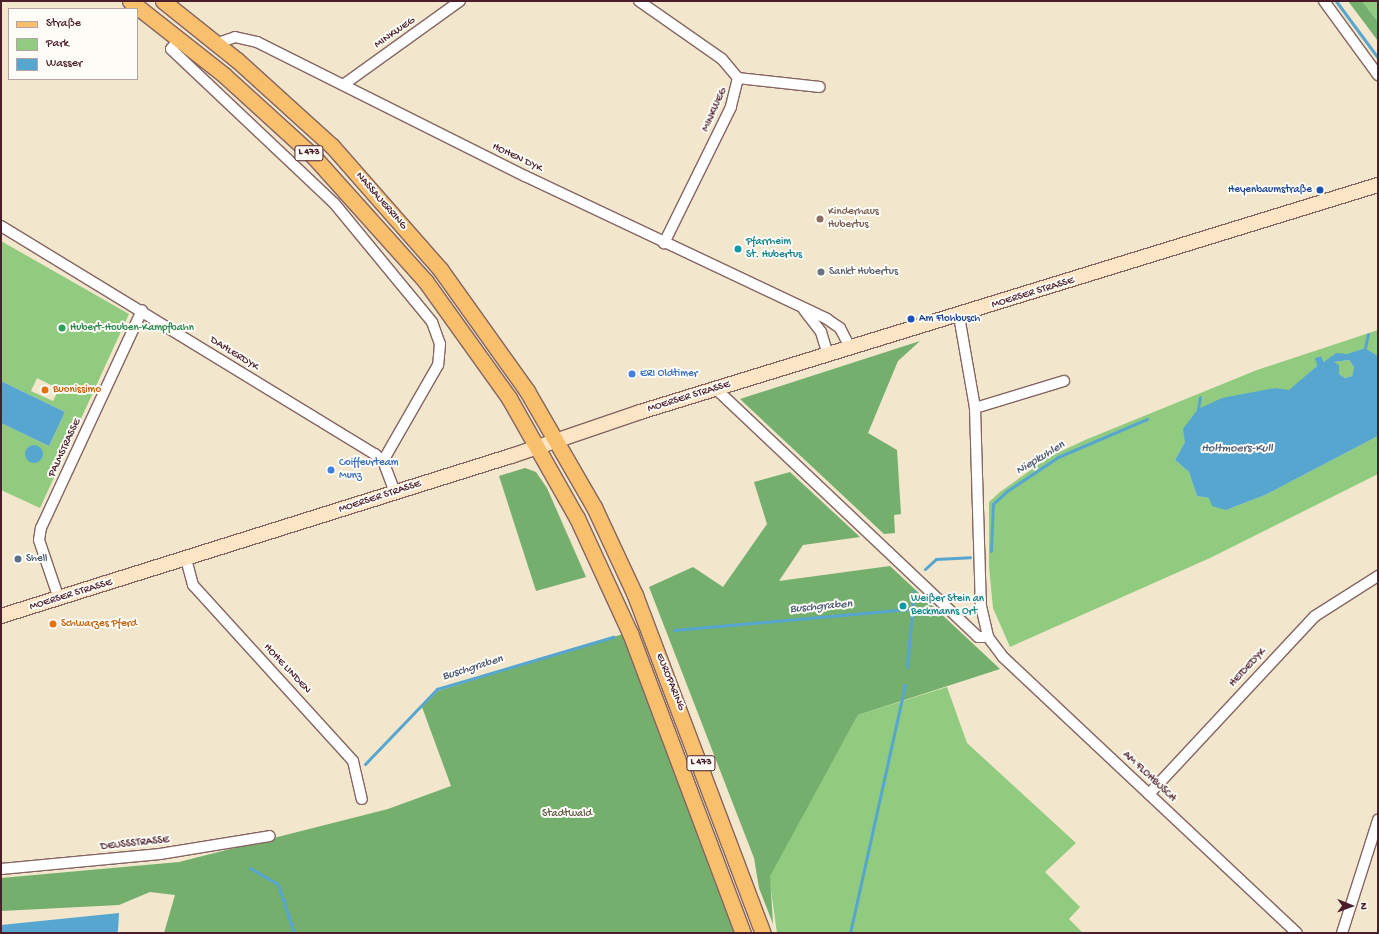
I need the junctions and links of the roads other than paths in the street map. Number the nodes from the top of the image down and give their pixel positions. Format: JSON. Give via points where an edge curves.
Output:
{"nodes":[{"id":1,"x":130,"y":1,"type":"edge"},
{"id":2,"x":163,"y":1,"type":"edge"},
{"id":3,"x":460,"y":1,"type":"edge"},
{"id":4,"x":639,"y":1,"type":"edge"},
{"id":5,"x":1324,"y":1,"type":"edge"},
{"id":6,"x":137,"y":8,"type":"edge"},
{"id":7,"x":138,"y":8,"type":"edge"},
{"id":8,"x":218,"y":43,"type":"junction"},
{"id":9,"x":176,"y":44,"type":"junction"},
{"id":10,"x":1378,"y":76,"type":"edge"},
{"id":11,"x":738,"y":78,"type":"junction"},
{"id":12,"x":343,"y":85,"type":"junction"},
{"id":13,"x":820,"y":87,"type":"dead end"},
{"id":14,"x":1378,"y":185,"type":"edge"},
{"id":15,"x":1,"y":226,"type":"edge"},
{"id":16,"x":664,"y":243,"type":"junction"},
{"id":17,"x":142,"y":310,"type":"junction"},
{"id":18,"x":804,"y":310,"type":"junction"},
{"id":19,"x":959,"y":316,"type":"junction"},
{"id":20,"x":850,"y":348,"type":"junction"},
{"id":21,"x":828,"y":355,"type":"junction"},
{"id":22,"x":1064,"y":381,"type":"dead end"},
{"id":23,"x":716,"y":389,"type":"junction"},
{"id":24,"x":975,"y":408,"type":"junction"},
{"id":25,"x":557,"y":439,"type":"junction"},
{"id":26,"x":537,"y":447,"type":"junction"},
{"id":27,"x":383,"y":461,"type":"junction"},
{"id":28,"x":395,"y":493,"type":"junction"},
{"id":29,"x":186,"y":559,"type":"junction"},
{"id":30,"x":1378,"y":576,"type":"edge"},
{"id":31,"x":59,"y":599,"type":"junction"},
{"id":32,"x":1,"y":616,"type":"edge"},
{"id":33,"x":988,"y":637,"type":"junction"},
{"id":34,"x":1149,"y":794,"type":"junction"},
{"id":35,"x":362,"y":799,"type":"dead end"},
{"id":36,"x":1378,"y":820,"type":"edge"},
{"id":37,"x":1376,"y":835,"type":"edge"},
{"id":38,"x":270,"y":836,"type":"dead end"},
{"id":39,"x":1,"y":869,"type":"edge"},
{"id":40,"x":743,"y":933,"type":"edge"},
{"id":41,"x":763,"y":933,"type":"edge"},
{"id":42,"x":1297,"y":933,"type":"edge"},
{"id":43,"x":1342,"y":933,"type":"edge"}],
"edges":[{"from":1,"to":6,"type":"main road","name":"NASSAUERRING","number":"L 473"},
{"from":2,"to":8,"type":"main road","name":"NASSAUERRING","number":"L 473"},
{"from":3,"to":12,"type":"street","name":"MINKWEG"},
{"from":4,"to":11,"type":"street","name":"MINKWEG","via":[[722,59]]},
{"from":5,"to":10,"type":"street"},
{"from":7,"to":9,"type":"main road","name":"NASSAUERRING","number":"L 473"},
{"from":8,"to":12,"type":"street","name":"HOHEN DYK","via":[[235,37],[257,42]]},
{"from":8,"to":25,"type":"main road","name":"NASSAUERRING","number":"L 473","via":[[332,146],[440,269],[484,328]]},
{"from":9,"to":26,"type":"main road","name":"NASSAUERRING","number":"L 473","via":[[314,157],[372,220],[470,340]]},
{"from":9,"to":27,"type":"street","name":"NASSAUERRING","via":[[334,203],[432,322],[440,344],[438,365]]},
{"from":11,"to":13,"type":"street"},
{"from":11,"to":16,"type":"street","name":"MINKWEG","via":[[731,107]]},
{"from":12,"to":16,"type":"street","name":"HOHEN DYK"},
{"from":14,"to":19,"type":"main road","name":"MOERSER STRASSE"},
{"from":15,"to":17,"type":"street","name":"DAHLERDYK"},
{"from":16,"to":18,"type":"street","name":"HOHEN DYK"},
{"from":17,"to":27,"type":"street","name":"DAHLERDYK"},
{"from":17,"to":31,"type":"street","name":"PALMSTRASSE","via":[[41,528],[39,540]]},
{"from":18,"to":20,"type":"street","name":"HOHEN DYK","via":[[840,328]]},
{"from":18,"to":21,"type":"street","name":"HOHEN DYK","via":[[821,332]]},
{"from":19,"to":20,"type":"main road","name":"MOERSER STRASSE"},
{"from":19,"to":24,"type":"street","name":"AM FLOHBUSCH"},
{"from":20,"to":21,"type":"main road","name":"MOERSER STRASSE"},
{"from":21,"to":23,"type":"main road","name":"MOERSER STRASSE"},
{"from":22,"to":24,"type":"street"},
{"from":23,"to":25,"type":"main road","name":"MOERSER STRASSE"},
{"from":23,"to":33,"type":"street","via":[[978,637]]},
{"from":24,"to":33,"type":"street","name":"AM FLOHBUSCH","via":[[981,606]]},
{"from":25,"to":26,"type":"main road","name":"MOERSER STRASSE"},
{"from":25,"to":41,"type":"main road","name":"EUROPARING","number":"L 473","via":[[594,507],[646,622]]},
{"from":26,"to":28,"type":"main road","name":"MOERSER STRASSE"},
{"from":26,"to":40,"type":"main road","name":"EUROPARING","number":"L 473","via":[[577,518],[630,634]]},
{"from":27,"to":28,"type":"street"},
{"from":28,"to":29,"type":"main road","name":"MOERSER STRASSE"},
{"from":29,"to":31,"type":"main road","name":"MOERSER STRASSE"},
{"from":29,"to":35,"type":"street","name":"HOHE LINDEN","via":[[193,586],[353,761]]},
{"from":30,"to":34,"type":"street","name":"HEIDEDYK","via":[[1335,600],[1309,621]]},
{"from":31,"to":32,"type":"main road","name":"MOERSER STRASSE"},
{"from":33,"to":34,"type":"street","name":"AM FLOHBUSCH","via":[[1003,657]]},
{"from":34,"to":42,"type":"street","name":"AM FLOHBUSCH"},
{"from":36,"to":37,"type":"street"},
{"from":37,"to":43,"type":"street"},
{"from":38,"to":39,"type":"street","name":"DEUSSSTRASSE","via":[[160,854]]}]}
